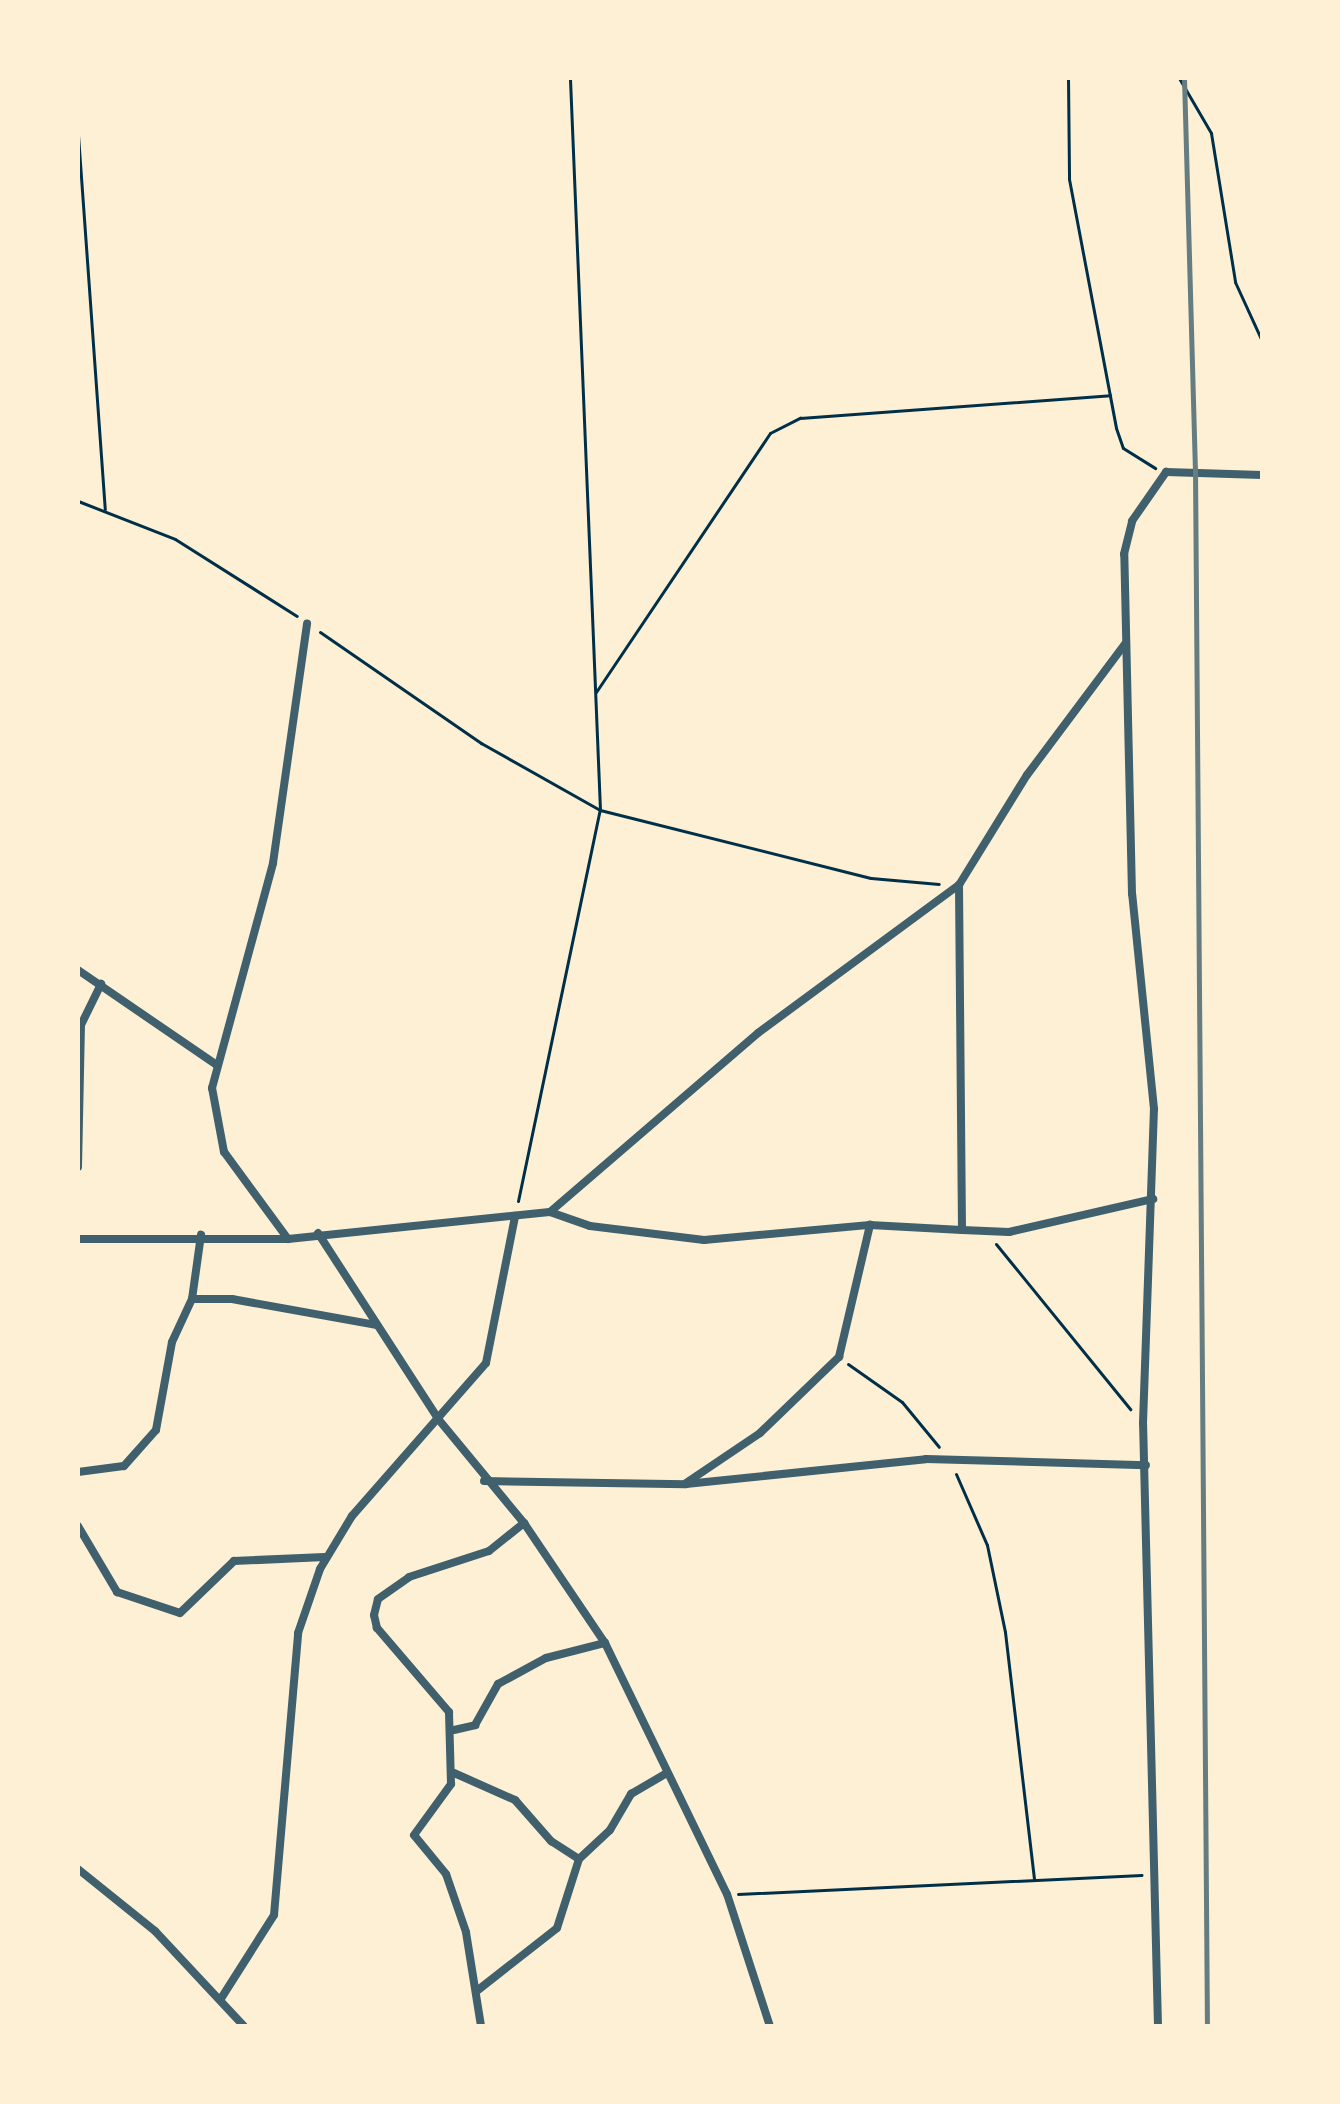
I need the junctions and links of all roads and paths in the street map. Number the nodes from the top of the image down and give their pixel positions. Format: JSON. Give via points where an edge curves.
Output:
{"nodes":[{"id":1,"x":570,"y":78,"type":"edge"},
{"id":2,"x":1068,"y":78,"type":"edge"},
{"id":3,"x":1179,"y":78,"type":"edge"},
{"id":4,"x":78,"y":135,"type":"edge"},
{"id":5,"x":1262,"y":341,"type":"edge"},
{"id":6,"x":1110,"y":395,"type":"junction"},
{"id":7,"x":1166,"y":472,"type":"junction"},
{"id":8,"x":1262,"y":475,"type":"edge"},
{"id":9,"x":78,"y":501,"type":"edge"},
{"id":10,"x":105,"y":509,"type":"junction"},
{"id":11,"x":307,"y":623,"type":"junction"},
{"id":12,"x":1126,"y":644,"type":"junction"},
{"id":13,"x":594,"y":694,"type":"junction"},
{"id":14,"x":600,"y":810,"type":"junction"},
{"id":15,"x":959,"y":885,"type":"junction"},
{"id":16,"x":78,"y":970,"type":"edge"},
{"id":17,"x":101,"y":984,"type":"junction"},
{"id":18,"x":79,"y":1026,"type":"edge"},
{"id":19,"x":217,"y":1065,"type":"junction"},
{"id":20,"x":78,"y":1167,"type":"edge"},
{"id":21,"x":1153,"y":1199,"type":"junction"},
{"id":22,"x":550,"y":1212,"type":"junction"},
{"id":23,"x":515,"y":1216,"type":"junction"},
{"id":24,"x":870,"y":1225,"type":"junction"},
{"id":25,"x":962,"y":1230,"type":"junction"},
{"id":26,"x":318,"y":1233,"type":"junction"},
{"id":27,"x":990,"y":1234,"type":"junction"},
{"id":28,"x":201,"y":1235,"type":"junction"},
{"id":29,"x":78,"y":1239,"type":"edge"},
{"id":30,"x":288,"y":1239,"type":"junction"},
{"id":31,"x":192,"y":1299,"type":"junction"},
{"id":32,"x":376,"y":1325,"type":"junction"},
{"id":33,"x":839,"y":1357,"type":"junction"},
{"id":34,"x":439,"y":1420,"type":"junction"},
{"id":35,"x":1143,"y":1423,"type":"junction"},
{"id":36,"x":949,"y":1462,"type":"junction"},
{"id":37,"x":1146,"y":1465,"type":"junction"},
{"id":38,"x":78,"y":1472,"type":"edge"},
{"id":39,"x":484,"y":1481,"type":"junction"},
{"id":40,"x":686,"y":1484,"type":"junction"},
{"id":41,"x":524,"y":1523,"type":"junction"},
{"id":42,"x":78,"y":1526,"type":"edge"},
{"id":43,"x":325,"y":1557,"type":"junction"},
{"id":44,"x":605,"y":1643,"type":"junction"},
{"id":45,"x":454,"y":1730,"type":"junction"},
{"id":46,"x":454,"y":1773,"type":"junction"},
{"id":47,"x":667,"y":1773,"type":"junction"},
{"id":48,"x":579,"y":1859,"type":"junction"},
{"id":49,"x":78,"y":1869,"type":"edge"},
{"id":50,"x":1150,"y":1875,"type":"junction"},
{"id":51,"x":1034,"y":1879,"type":"junction"},
{"id":52,"x":727,"y":1894,"type":"junction"},
{"id":53,"x":478,"y":1990,"type":"junction"},
{"id":54,"x":222,"y":1997,"type":"junction"},
{"id":55,"x":244,"y":2026,"type":"edge"},
{"id":56,"x":481,"y":2026,"type":"edge"},
{"id":57,"x":770,"y":2026,"type":"edge"},
{"id":58,"x":1158,"y":2026,"type":"edge"}],
"edges":[{"from":1,"to":13,"type":"path"},
{"from":2,"to":6,"type":"path","via":[[1069,179]]},
{"from":3,"to":5,"type":"path","via":[[1211,133],[1235,282]]},
{"from":4,"to":10,"type":"path"},
{"from":6,"to":7,"type":"path","via":[[1123,448]]},
{"from":6,"to":13,"type":"path","via":[[800,418],[770,433]]},
{"from":7,"to":8,"type":"street"},
{"from":7,"to":12,"type":"street","via":[[1132,521],[1124,554]]},
{"from":9,"to":10,"type":"path"},
{"from":10,"to":11,"type":"path","via":[[175,539]]},
{"from":11,"to":14,"type":"path","via":[[481,743]]},
{"from":11,"to":19,"type":"street","via":[[273,863]]},
{"from":12,"to":15,"type":"street","via":[[1027,775]]},
{"from":12,"to":21,"type":"street","via":[[1132,894],[1154,1109]]},
{"from":13,"to":14,"type":"path"},
{"from":14,"to":15,"type":"path","via":[[871,878]]},
{"from":14,"to":23,"type":"path"},
{"from":15,"to":22,"type":"street","via":[[746,1042]]},
{"from":15,"to":25,"type":"street"},
{"from":16,"to":17,"type":"street"},
{"from":17,"to":18,"type":"street"},
{"from":17,"to":19,"type":"street"},
{"from":18,"to":20,"type":"street"},
{"from":19,"to":30,"type":"street","via":[[212,1119],[224,1152]]},
{"from":21,"to":27,"type":"street"},
{"from":21,"to":35,"type":"street"},
{"from":22,"to":23,"type":"street"},
{"from":22,"to":24,"type":"street","via":[[590,1226],[704,1240]]},
{"from":23,"to":26,"type":"street"},
{"from":23,"to":34,"type":"street","via":[[486,1363]]},
{"from":24,"to":25,"type":"street"},
{"from":24,"to":33,"type":"street"},
{"from":25,"to":27,"type":"street"},
{"from":26,"to":30,"type":"street"},
{"from":26,"to":32,"type":"street"},
{"from":27,"to":35,"type":"path","via":[[1071,1346]]},
{"from":28,"to":29,"type":"street"},
{"from":28,"to":30,"type":"street"},
{"from":28,"to":31,"type":"street"},
{"from":31,"to":32,"type":"street","via":[[232,1299]]},
{"from":31,"to":38,"type":"street","via":[[172,1342],[165,1405],[144,1451],[124,1466]]},
{"from":32,"to":34,"type":"street"},
{"from":33,"to":36,"type":"path","via":[[902,1402]]},
{"from":33,"to":40,"type":"street","via":[[760,1433]]},
{"from":34,"to":39,"type":"street"},
{"from":34,"to":43,"type":"street","via":[[352,1516]]},
{"from":35,"to":37,"type":"street"},
{"from":36,"to":37,"type":"street"},
{"from":36,"to":40,"type":"street"},
{"from":36,"to":51,"type":"path","via":[[976,1511],[1005,1632]]},
{"from":37,"to":50,"type":"street"},
{"from":39,"to":40,"type":"street"},
{"from":39,"to":41,"type":"street"},
{"from":41,"to":44,"type":"street"},
{"from":41,"to":45,"type":"street","via":[[489,1551],[409,1577],[378,1599],[377,1628],[442,1698]]},
{"from":42,"to":43,"type":"street","via":[[117,1592],[180,1613],[234,1561]]},
{"from":43,"to":54,"type":"street","via":[[298,1633],[274,1915]]},
{"from":44,"to":45,"type":"street","via":[[546,1658],[498,1684],[482,1717]]},
{"from":44,"to":47,"type":"street"},
{"from":45,"to":46,"type":"street"},
{"from":46,"to":48,"type":"street","via":[[515,1800]]},
{"from":46,"to":53,"type":"street","via":[[446,1801],[417,1829],[415,1844],[446,1874]]},
{"from":47,"to":48,"type":"street","via":[[631,1794],[610,1830]]},
{"from":47,"to":52,"type":"street"},
{"from":48,"to":53,"type":"street","via":[[557,1928]]},
{"from":49,"to":54,"type":"street"},
{"from":50,"to":51,"type":"path"},
{"from":50,"to":58,"type":"street"},
{"from":51,"to":52,"type":"path"},
{"from":52,"to":57,"type":"street"},
{"from":53,"to":56,"type":"street"},
{"from":54,"to":55,"type":"street"}]}
